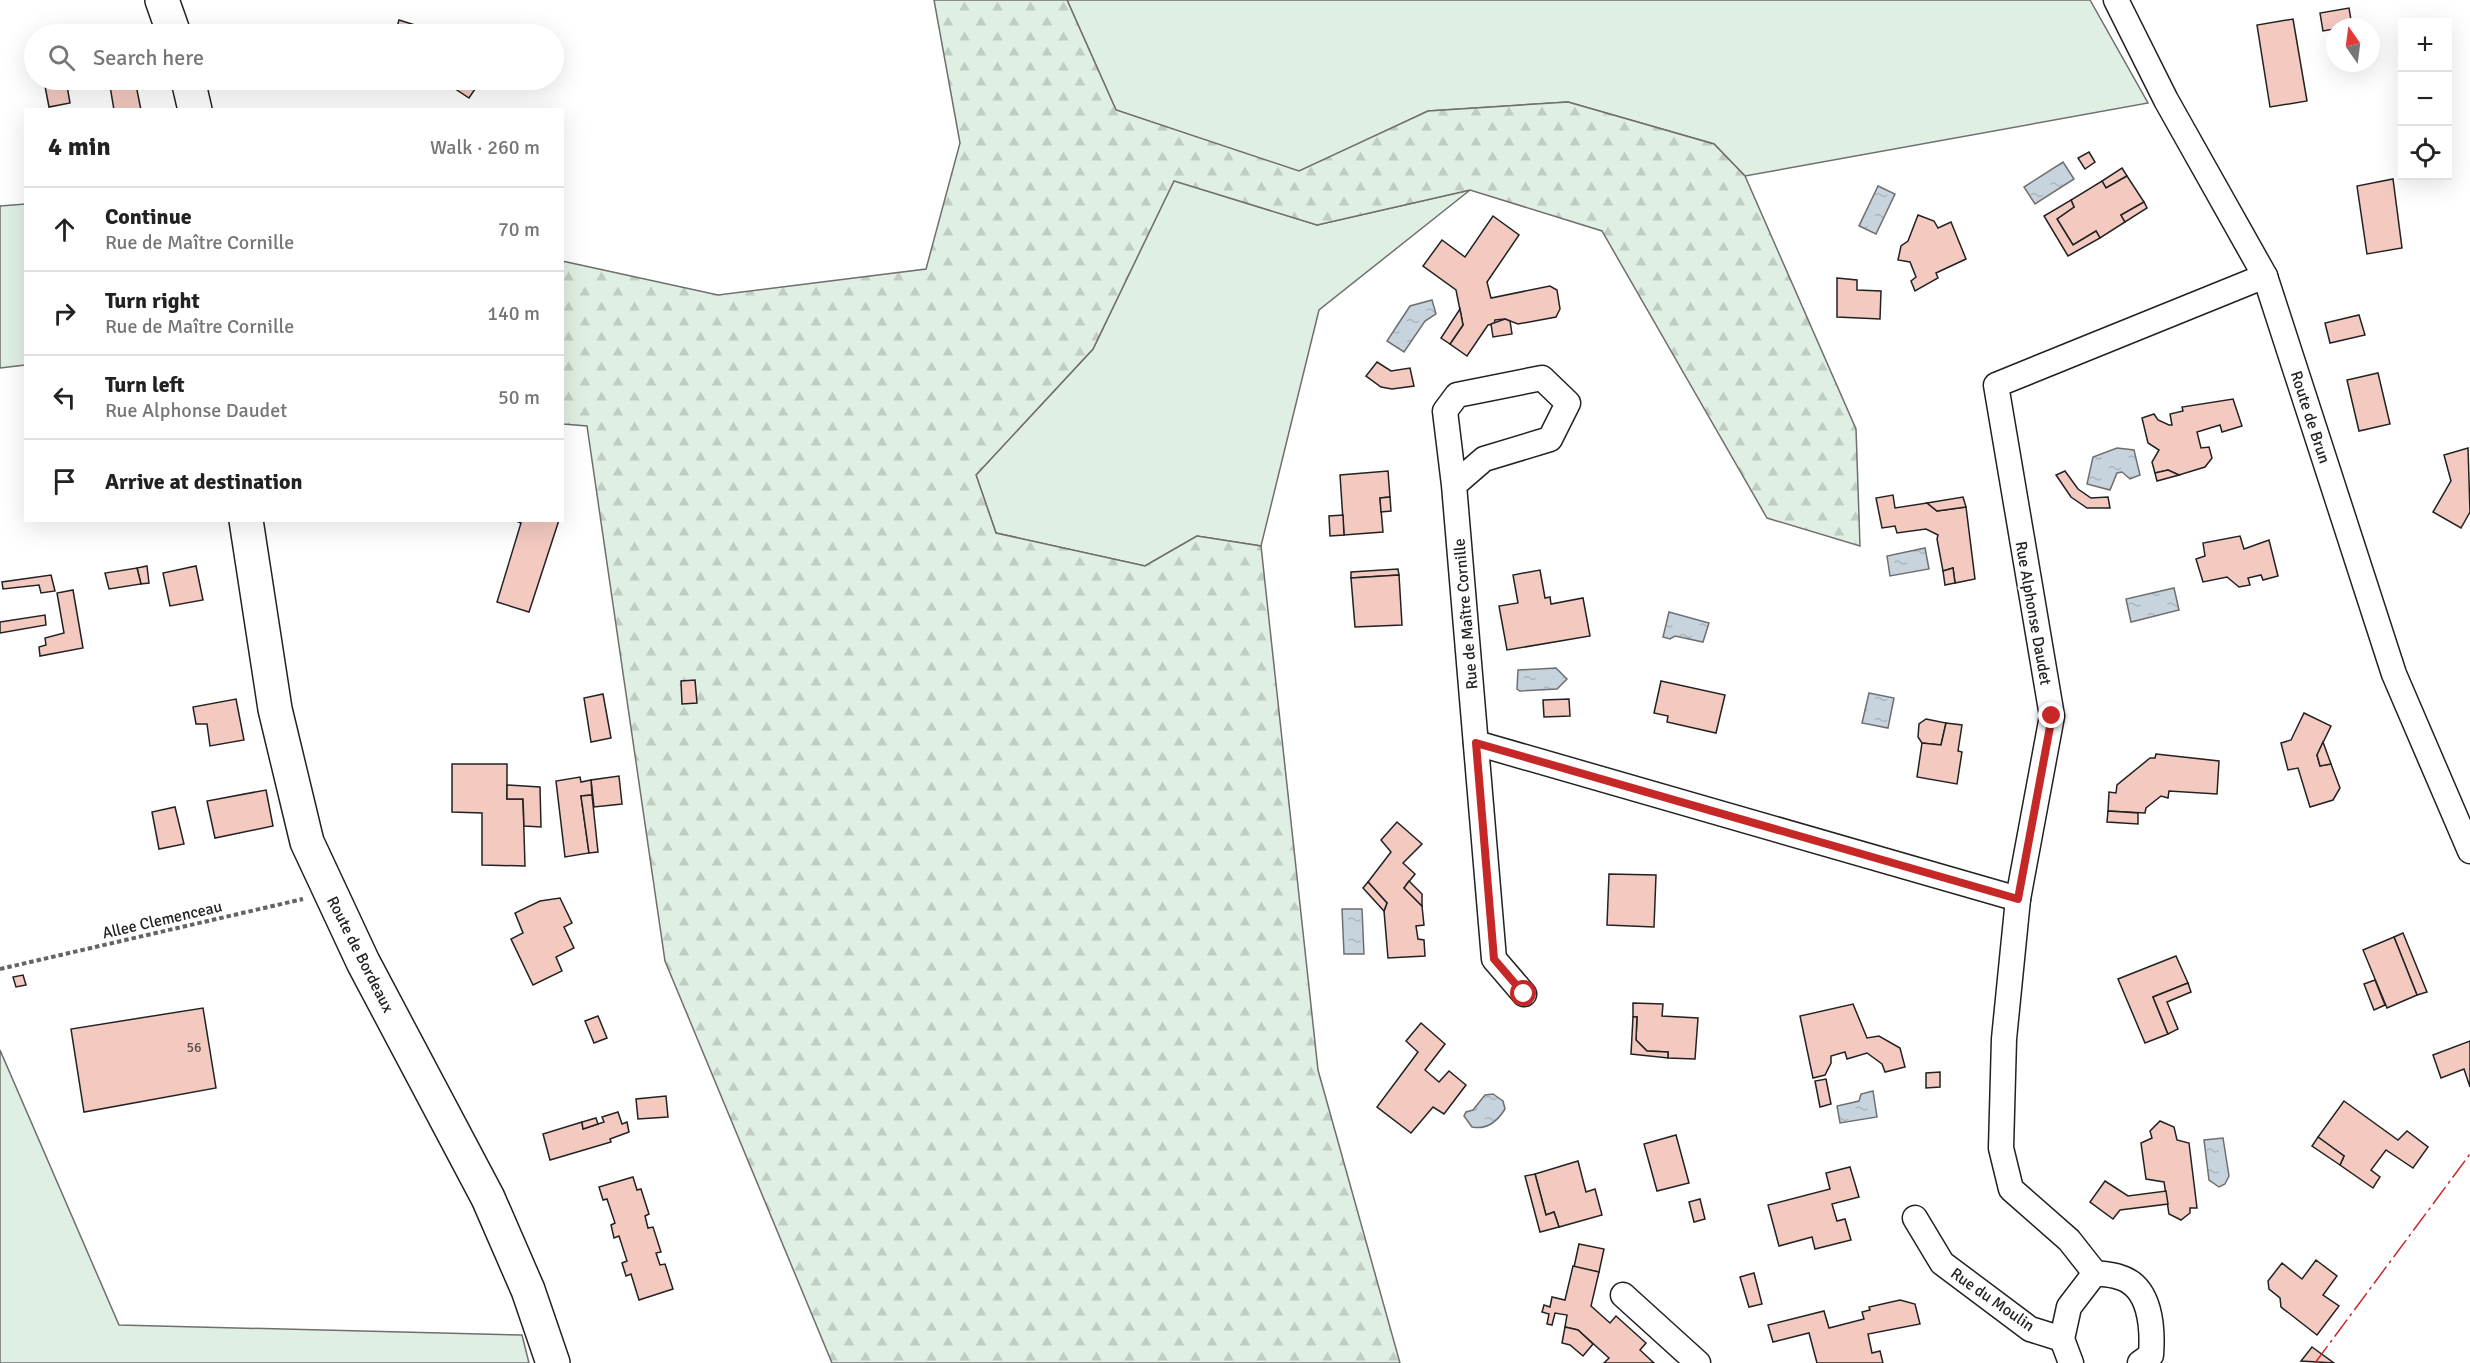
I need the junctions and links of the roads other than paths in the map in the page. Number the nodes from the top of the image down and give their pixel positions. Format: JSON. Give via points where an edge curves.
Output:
{"nodes":[{"id":1,"x":162,"y":0,"type":"edge"},
{"id":2,"x":2116,"y":0,"type":"edge"},
{"id":3,"x":170,"y":24,"type":"edge"},
{"id":4,"x":190,"y":90,"type":"edge"},
{"id":5,"x":195,"y":108,"type":"edge"},
{"id":6,"x":2265,"y":276,"type":"junction"},
{"id":7,"x":1454,"y":485,"type":"junction"},
{"id":8,"x":246,"y":522,"type":"edge"},
{"id":9,"x":1476,"y":743,"type":"junction"},
{"id":10,"x":2470,"y":851,"type":"edge"},
{"id":11,"x":2018,"y":899,"type":"junction"},
{"id":12,"x":1524,"y":994,"type":"dead end"},
{"id":13,"x":1915,"y":1218,"type":"dead end"},
{"id":14,"x":2095,"y":1273,"type":"junction"},
{"id":15,"x":1623,"y":1295,"type":"dead end"},
{"id":16,"x":2062,"y":1339,"type":"junction"},
{"id":17,"x":2152,"y":1360,"type":"edge"},
{"id":18,"x":553,"y":1363,"type":"edge"},
{"id":19,"x":1698,"y":1363,"type":"edge"},
{"id":20,"x":2071,"y":1363,"type":"edge"}],
"edges":[{"from":1,"to":3,"type":"street"},
{"from":2,"to":6,"type":"street","name":"Route de Brun","via":[[2166,100]]},
{"from":4,"to":5,"type":"street"},
{"from":6,"to":10,"type":"street","name":"Route de Brun","via":[[2394,674]]},
{"from":6,"to":11,"type":"street","name":"Rue Alphonse Daudet","via":[[1996,385],[2052,716]]},
{"from":7,"to":7,"type":"street","name":"Rue de Maître Cornille","via":[[1485,459],[1550,438],[1568,403],[1542,378],[1457,395],[1445,411]]},
{"from":7,"to":9,"type":"street","name":"Rue de Maître Cornille"},
{"from":8,"to":18,"type":"street","name":"Route de Bordeaux","via":[[275,709],[307,842],[363,962],[488,1198],[528,1290]]},
{"from":9,"to":11,"type":"street"},
{"from":9,"to":12,"type":"street","name":"Rue de Maître Cornille","via":[[1494,959]]},
{"from":11,"to":14,"type":"street","name":"Rue Alphonse Daudet","via":[[2004,1039],[2001,1148],[2011,1189],[2069,1240]]},
{"from":13,"to":16,"type":"street","name":"Rue du Moulin","via":[[1942,1263],[2030,1329]]},
{"from":14,"to":16,"type":"street","via":[[2069,1307]]},
{"from":14,"to":17,"type":"street","via":[[2121,1277],[2143,1295],[2153,1329]]},
{"from":15,"to":19,"type":"street"},
{"from":16,"to":20,"type":"street"}]}
